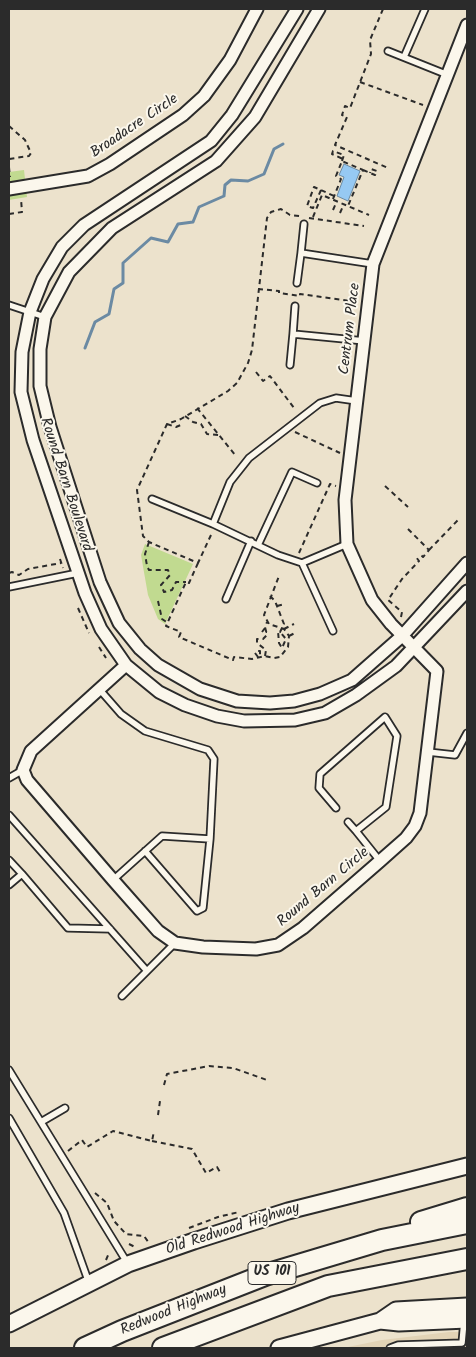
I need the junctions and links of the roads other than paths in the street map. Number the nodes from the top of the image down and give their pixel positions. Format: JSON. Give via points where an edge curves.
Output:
{"nodes":[{"id":1,"x":257,"y":9,"type":"edge"},
{"id":2,"x":297,"y":9,"type":"edge"},
{"id":3,"x":320,"y":9,"type":"edge"},
{"id":4,"x":425,"y":9,"type":"edge"},
{"id":5,"x":467,"y":25,"type":"edge"},
{"id":6,"x":465,"y":40,"type":"edge"},
{"id":7,"x":388,"y":51,"type":"dead end"},
{"id":8,"x":404,"y":57,"type":"junction"},
{"id":9,"x":448,"y":75,"type":"junction"},
{"id":10,"x":14,"y":188,"type":"edge"},
{"id":11,"x":304,"y":224,"type":"dead end"},
{"id":12,"x":301,"y":253,"type":"junction"},
{"id":13,"x":373,"y":264,"type":"junction"},
{"id":14,"x":297,"y":283,"type":"dead end"},
{"id":15,"x":9,"y":305,"type":"edge"},
{"id":16,"x":296,"y":306,"type":"dead end"},
{"id":17,"x":30,"y":312,"type":"junction"},
{"id":18,"x":45,"y":316,"type":"junction"},
{"id":19,"x":293,"y":334,"type":"junction"},
{"id":20,"x":366,"y":342,"type":"junction"},
{"id":21,"x":290,"y":365,"type":"dead end"},
{"id":22,"x":357,"y":401,"type":"junction"},
{"id":23,"x":317,"y":483,"type":"dead end"},
{"id":24,"x":152,"y":499,"type":"dead end"},
{"id":25,"x":213,"y":524,"type":"junction"},
{"id":26,"x":251,"y":541,"type":"junction"},
{"id":27,"x":347,"y":544,"type":"junction"},
{"id":28,"x":258,"y":545,"type":"junction"},
{"id":29,"x":302,"y":563,"type":"junction"},
{"id":30,"x":467,"y":563,"type":"edge"},
{"id":31,"x":78,"y":573,"type":"junction"},
{"id":32,"x":9,"y":587,"type":"edge"},
{"id":33,"x":467,"y":590,"type":"edge"},
{"id":34,"x":226,"y":599,"type":"dead end"},
{"id":35,"x":333,"y":632,"type":"dead end"},
{"id":36,"x":402,"y":636,"type":"junction"},
{"id":37,"x":416,"y":647,"type":"junction"},
{"id":38,"x":126,"y":665,"type":"junction"},
{"id":39,"x":100,"y":690,"type":"junction"},
{"id":40,"x":467,"y":733,"type":"edge"},
{"id":41,"x":428,"y":752,"type":"junction"},
{"id":42,"x":23,"y":770,"type":"junction"},
{"id":43,"x":9,"y":778,"type":"edge"},
{"id":44,"x":336,"y":808,"type":"dead end"},
{"id":45,"x":9,"y":815,"type":"edge"},
{"id":46,"x":348,"y":822,"type":"dead end"},
{"id":47,"x":356,"y":831,"type":"junction"},
{"id":48,"x":210,"y":839,"type":"junction"},
{"id":49,"x":145,"y":851,"type":"junction"},
{"id":50,"x":9,"y":860,"type":"edge"},
{"id":51,"x":380,"y":862,"type":"junction"},
{"id":52,"x":22,"y":874,"type":"junction"},
{"id":53,"x":113,"y":880,"type":"junction"},
{"id":54,"x":9,"y":886,"type":"edge"},
{"id":55,"x":110,"y":929,"type":"junction"},
{"id":56,"x":175,"y":943,"type":"junction"},
{"id":57,"x":147,"y":971,"type":"junction"},
{"id":58,"x":122,"y":996,"type":"dead end"},
{"id":59,"x":9,"y":1070,"type":"edge"},
{"id":60,"x":65,"y":1108,"type":"dead end"},
{"id":61,"x":9,"y":1118,"type":"edge"},
{"id":62,"x":41,"y":1122,"type":"junction"},
{"id":63,"x":467,"y":1166,"type":"edge"},
{"id":64,"x":467,"y":1208,"type":"edge"},
{"id":65,"x":467,"y":1223,"type":"edge"},
{"id":66,"x":326,"y":1256,"type":"junction"},
{"id":67,"x":467,"y":1259,"type":"edge"},
{"id":68,"x":128,"y":1264,"type":"junction"},
{"id":69,"x":89,"y":1283,"type":"junction"},
{"id":70,"x":466,"y":1313,"type":"edge"},
{"id":71,"x":9,"y":1324,"type":"edge"},
{"id":72,"x":210,"y":1330,"type":"junction"},
{"id":73,"x":300,"y":1345,"type":"edge"},
{"id":74,"x":85,"y":1348,"type":"edge"},
{"id":75,"x":163,"y":1348,"type":"edge"},
{"id":76,"x":176,"y":1348,"type":"edge"},
{"id":77,"x":279,"y":1348,"type":"edge"},
{"id":78,"x":390,"y":1348,"type":"edge"}],
"edges":[{"from":1,"to":10,"type":"street","name":"Broadacre Circle","via":[[230,60],[204,96],[183,115],[88,176]]},
{"from":2,"to":17,"type":"street","name":"Round Barn Boulevard","via":[[232,115],[211,141],[84,225],[62,247],[43,279]]},
{"from":3,"to":18,"type":"street","name":"Round Barn Boulevard","via":[[255,117],[242,132],[216,161],[112,228],[69,272]]},
{"from":4,"to":8,"type":"lane"},
{"from":5,"to":6,"type":"street","name":"Centrum Place"},
{"from":6,"to":9,"type":"street","name":"Centrum Place"},
{"from":7,"to":8,"type":"lane"},
{"from":8,"to":9,"type":"lane"},
{"from":9,"to":13,"type":"street","name":"Centrum Place"},
{"from":11,"to":12,"type":"lane"},
{"from":12,"to":13,"type":"lane"},
{"from":12,"to":14,"type":"lane"},
{"from":13,"to":20,"type":"street","name":"Centrum Place"},
{"from":15,"to":17,"type":"lane"},
{"from":16,"to":19,"type":"lane"},
{"from":17,"to":18,"type":"lane"},
{"from":17,"to":31,"type":"street","name":"Round Barn Boulevard","via":[[22,352],[21,392],[33,440]]},
{"from":18,"to":36,"type":"street","name":"Round Barn Boulevard","via":[[40,349],[40,386],[50,427],[100,582],[119,623],[146,654],[200,689],[238,700],[270,703],[320,694],[352,680]]},
{"from":19,"to":20,"type":"lane"},
{"from":19,"to":21,"type":"lane"},
{"from":20,"to":22,"type":"street","name":"Centrum Place"},
{"from":22,"to":25,"type":"lane","via":[[336,398],[320,403],[249,458],[230,482]]},
{"from":22,"to":27,"type":"street","name":"Centrum Place","via":[[345,500]]},
{"from":23,"to":28,"type":"lane","via":[[292,472]]},
{"from":24,"to":25,"type":"lane"},
{"from":25,"to":26,"type":"lane"},
{"from":26,"to":28,"type":"lane"},
{"from":26,"to":34,"type":"lane"},
{"from":27,"to":29,"type":"lane"},
{"from":27,"to":36,"type":"street","name":"Centrum Place","via":[[372,600]]},
{"from":28,"to":29,"type":"lane"},
{"from":29,"to":35,"type":"lane"},
{"from":30,"to":36,"type":"street","name":"Round Barn Boulevard"},
{"from":31,"to":32,"type":"lane"},
{"from":31,"to":38,"type":"street","name":"Round Barn Boulevard","via":[[101,629]]},
{"from":33,"to":37,"type":"street","name":"Round Barn Boulevard"},
{"from":36,"to":37,"type":"street","name":"Round Barn Circle"},
{"from":37,"to":38,"type":"street","name":"Round Barn Boulevard","via":[[396,666],[325,713],[270,722],[217,716],[185,706],[160,692]]},
{"from":37,"to":41,"type":"street","name":"Round Barn Circle","via":[[437,671]]},
{"from":38,"to":39,"type":"street"},
{"from":39,"to":42,"type":"street","via":[[31,751]]},
{"from":39,"to":48,"type":"lane","via":[[121,714],[144,730],[208,750],[214,759]]},
{"from":40,"to":41,"type":"lane","via":[[455,755]]},
{"from":41,"to":51,"type":"street","name":"Round Barn Circle","via":[[420,813],[406,838]]},
{"from":42,"to":43,"type":"lane"},
{"from":42,"to":53,"type":"street","via":[[27,780]]},
{"from":44,"to":47,"type":"lane","via":[[319,788],[320,774],[385,717],[397,736],[386,807]]},
{"from":45,"to":55,"type":"lane"},
{"from":46,"to":47,"type":"lane"},
{"from":47,"to":51,"type":"lane"},
{"from":48,"to":49,"type":"lane","via":[[162,836]]},
{"from":48,"to":49,"type":"lane","via":[[203,908],[197,911]]},
{"from":49,"to":53,"type":"lane"},
{"from":50,"to":52,"type":"lane"},
{"from":51,"to":56,"type":"street","name":"Round Barn Circle","via":[[303,928],[278,945],[256,949]]},
{"from":52,"to":54,"type":"lane"},
{"from":52,"to":55,"type":"lane","via":[[68,928]]},
{"from":53,"to":56,"type":"street","via":[[158,930]]},
{"from":55,"to":57,"type":"lane"},
{"from":56,"to":57,"type":"lane"},
{"from":57,"to":58,"type":"lane"},
{"from":59,"to":62,"type":"lane"},
{"from":60,"to":62,"type":"lane"},
{"from":61,"to":69,"type":"lane","via":[[64,1213]]},
{"from":62,"to":68,"type":"lane"},
{"from":63,"to":68,"type":"main road","name":"Old Redwood Highway","via":[[288,1212]]},
{"from":64,"to":66,"type":"highway"},
{"from":65,"to":66,"type":"highway","name":"Redwood Highway","number":"US 101","via":[[382,1240]]},
{"from":66,"to":74,"type":"highway","name":"Redwood Highway","number":"US 101","via":[[205,1298]]},
{"from":67,"to":72,"type":"highway","name":"Redwood Highway","number":"US 101","via":[[328,1286]]},
{"from":68,"to":69,"type":"main road","name":"Old Redwood Highway"},
{"from":69,"to":71,"type":"main road","name":"Old Redwood Highway"},
{"from":70,"to":73,"type":"main road","via":[[399,1323],[380,1321]]},
{"from":70,"to":78,"type":"lane","via":[[462,1343]]},
{"from":72,"to":75,"type":"highway","name":"Redwood Highway","number":"US 101"},
{"from":72,"to":76,"type":"highway"},
{"from":73,"to":77,"type":"main road"}]}
